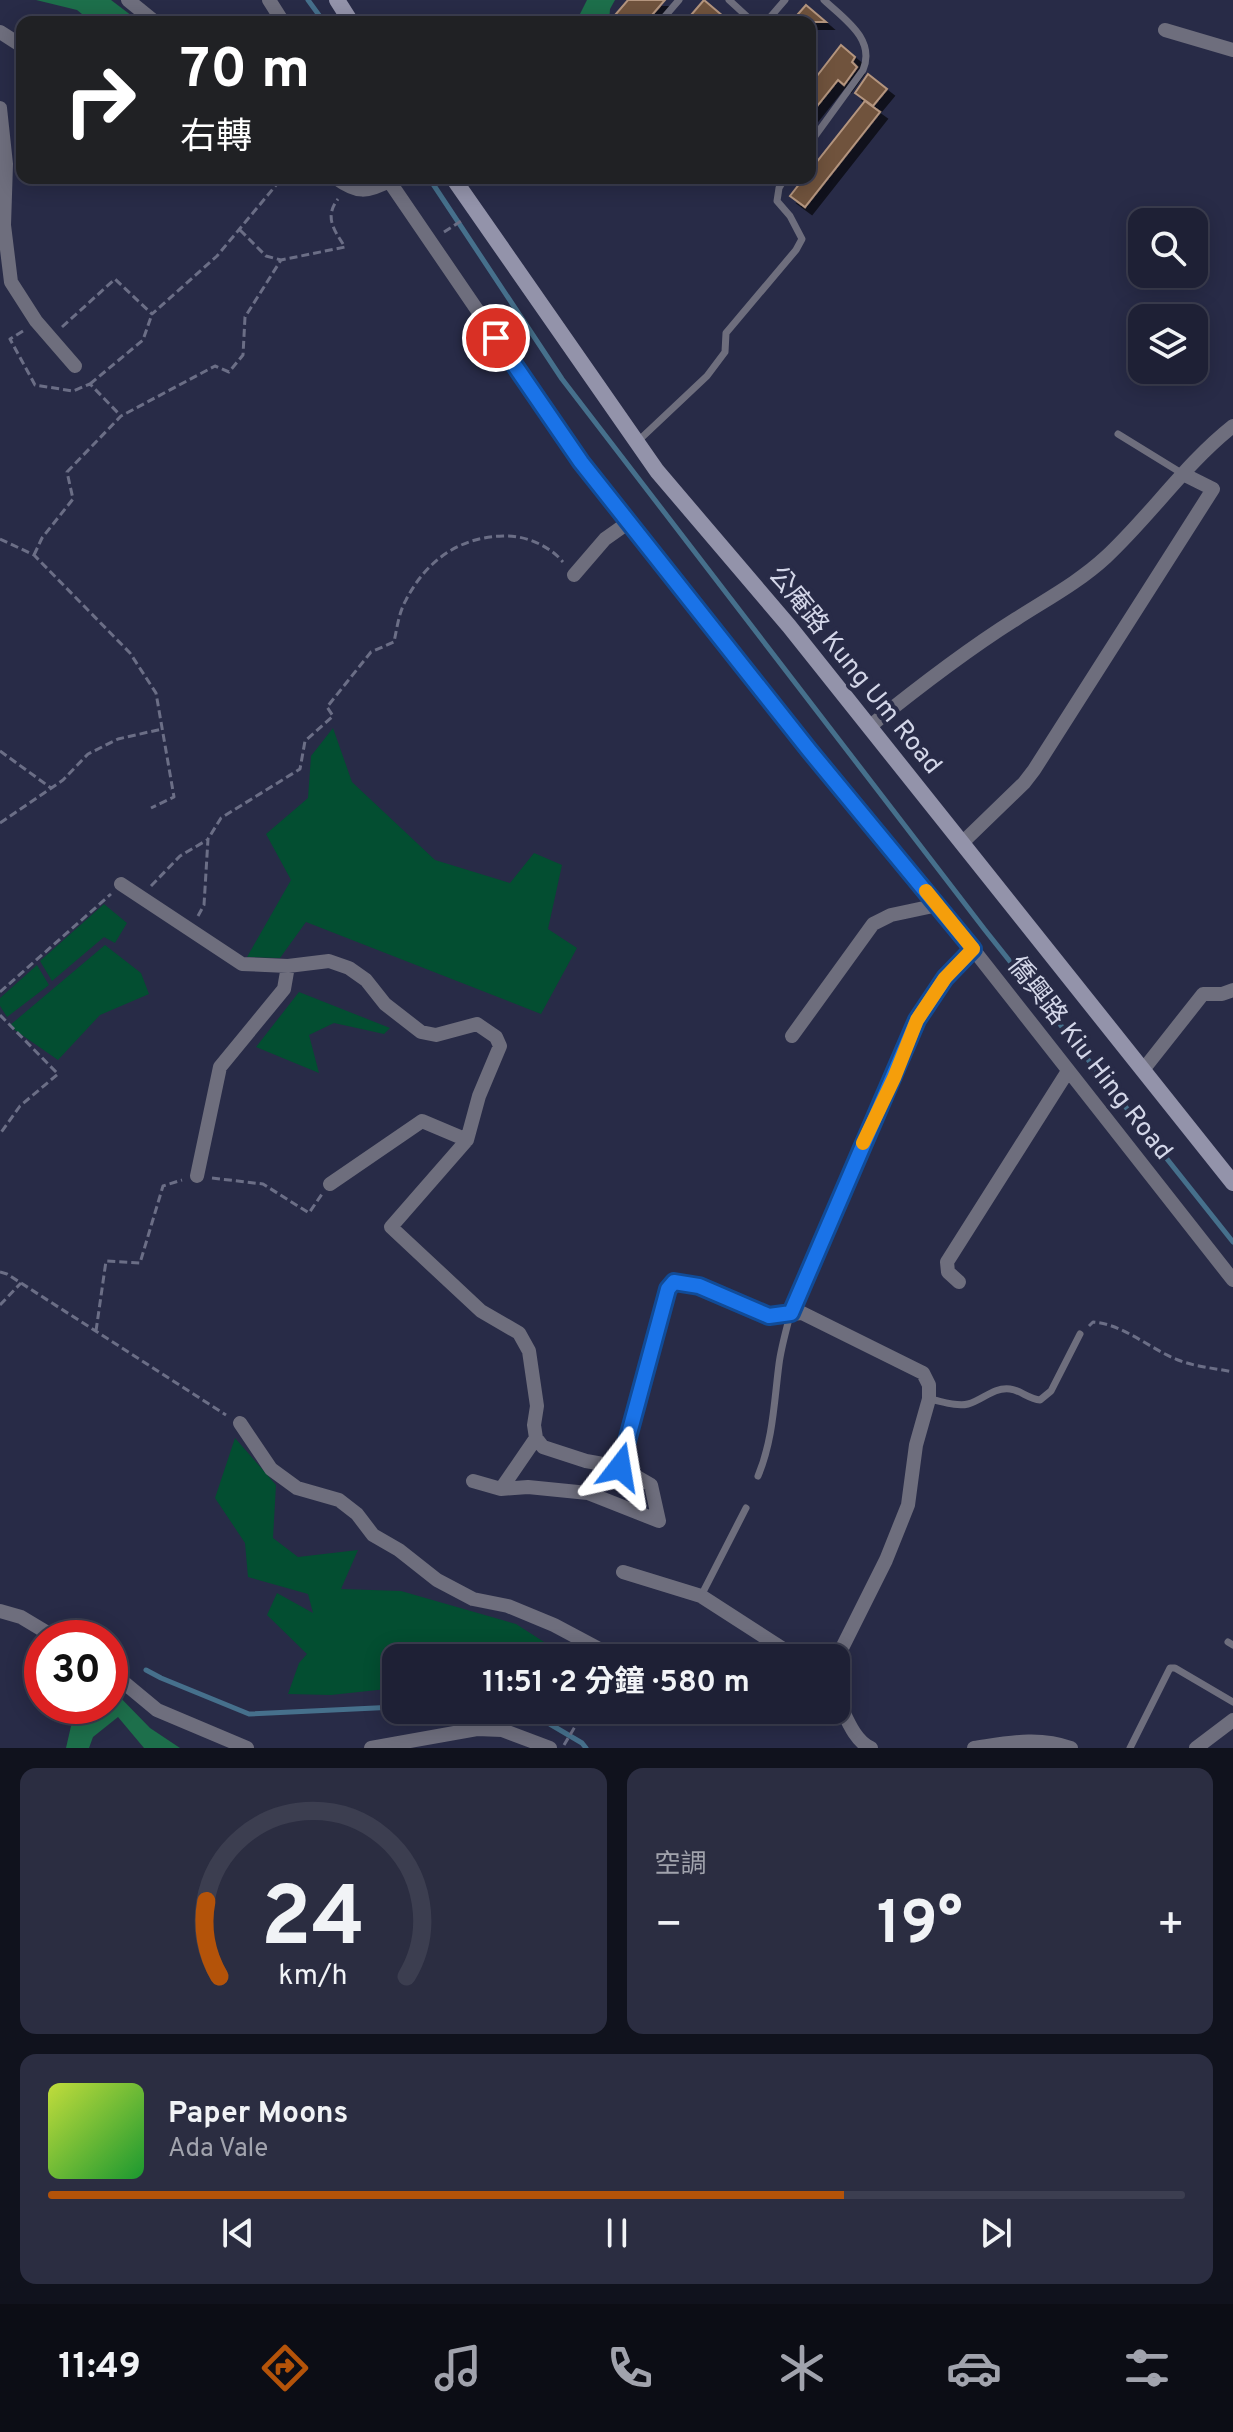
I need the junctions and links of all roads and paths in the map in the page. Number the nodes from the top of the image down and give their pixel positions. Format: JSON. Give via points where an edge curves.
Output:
{"nodes":[{"id":1,"x":128,"y":0,"type":"edge"},
{"id":2,"x":679,"y":0,"type":"edge"},
{"id":3,"x":729,"y":0,"type":"edge"},
{"id":4,"x":785,"y":0,"type":"edge"},
{"id":5,"x":824,"y":0,"type":"edge"},
{"id":6,"x":148,"y":16,"type":"edge"},
{"id":7,"x":665,"y":16,"type":"edge"},
{"id":8,"x":746,"y":16,"type":"edge"},
{"id":9,"x":771,"y":16,"type":"edge"},
{"id":10,"x":1165,"y":30,"type":"dead end"},
{"id":11,"x":1233,"y":50,"type":"edge"},
{"id":12,"x":0,"y":108,"type":"edge"},
{"id":13,"x":816,"y":135,"type":"edge"},
{"id":14,"x":277,"y":184,"type":"edge"},
{"id":15,"x":341,"y":184,"type":"edge"},
{"id":16,"x":347,"y":184,"type":"edge"},
{"id":17,"x":381,"y":184,"type":"edge"},
{"id":18,"x":391,"y":184,"type":"edge"},
{"id":19,"x":457,"y":184,"type":"edge"},
{"id":20,"x":781,"y":184,"type":"edge"},
{"id":21,"x":466,"y":218,"type":"dead end"},
{"id":22,"x":239,"y":229,"type":"junction"},
{"id":23,"x":440,"y":235,"type":"dead end"},
{"id":24,"x":281,"y":260,"type":"junction"},
{"id":25,"x":152,"y":314,"type":"junction"},
{"id":26,"x":36,"y":321,"type":"junction"},
{"id":27,"x":50,"y":337,"type":"junction"},
{"id":28,"x":75,"y":366,"type":"dead end"},
{"id":29,"x":90,"y":384,"type":"junction"},
{"id":30,"x":121,"y":416,"type":"junction"},
{"id":31,"x":1233,"y":426,"type":"edge"},
{"id":32,"x":1118,"y":434,"type":"dead end"},
{"id":33,"x":637,"y":442,"type":"junction"},
{"id":34,"x":1183,"y":474,"type":"junction"},
{"id":35,"x":629,"y":522,"type":"junction"},
{"id":36,"x":0,"y":539,"type":"edge"},
{"id":37,"x":34,"y":555,"type":"junction"},
{"id":38,"x":574,"y":575,"type":"joint"},
{"id":39,"x":869,"y":727,"type":"junction"},
{"id":40,"x":162,"y":729,"type":"junction"},
{"id":41,"x":0,"y":751,"type":"edge"},
{"id":42,"x":51,"y":788,"type":"junction"},
{"id":43,"x":151,"y":808,"type":"dead end"},
{"id":44,"x":0,"y":823,"type":"edge"},
{"id":45,"x":208,"y":839,"type":"junction"},
{"id":46,"x":962,"y":843,"type":"junction"},
{"id":47,"x":121,"y":884,"type":"joint"},
{"id":48,"x":140,"y":897,"type":"junction"},
{"id":49,"x":938,"y":905,"type":"junction"},
{"id":50,"x":189,"y":929,"type":"junction"},
{"id":51,"x":973,"y":949,"type":"junction"},
{"id":52,"x":288,"y":966,"type":"junction"},
{"id":53,"x":1233,"y":990,"type":"edge"},
{"id":54,"x":0,"y":992,"type":"edge"},
{"id":55,"x":0,"y":1015,"type":"edge"},
{"id":56,"x":792,"y":1036,"type":"dead end"},
{"id":57,"x":1143,"y":1070,"type":"junction"},
{"id":58,"x":1068,"y":1071,"type":"junction"},
{"id":59,"x":0,"y":1134,"type":"edge"},
{"id":60,"x":467,"y":1140,"type":"junction"},
{"id":61,"x":197,"y":1176,"type":"junction"},
{"id":62,"x":1233,"y":1183,"type":"edge"},
{"id":63,"x":330,"y":1184,"type":"joint"},
{"id":64,"x":0,"y":1272,"type":"edge"},
{"id":65,"x":1233,"y":1280,"type":"edge"},
{"id":66,"x":959,"y":1282,"type":"dead end"},
{"id":67,"x":21,"y":1283,"type":"junction"},
{"id":68,"x":0,"y":1305,"type":"edge"},
{"id":69,"x":791,"y":1313,"type":"junction"},
{"id":70,"x":96,"y":1331,"type":"junction"},
{"id":71,"x":1080,"y":1334,"type":"joint"},
{"id":72,"x":1233,"y":1372,"type":"edge"},
{"id":73,"x":929,"y":1399,"type":"junction"},
{"id":74,"x":240,"y":1423,"type":"joint"},
{"id":75,"x":536,"y":1438,"type":"junction"},
{"id":76,"x":620,"y":1467,"type":"junction"},
{"id":77,"x":758,"y":1476,"type":"dead end"},
{"id":78,"x":473,"y":1481,"type":"dead end"},
{"id":79,"x":501,"y":1489,"type":"junction"},
{"id":80,"x":746,"y":1508,"type":"dead end"},
{"id":81,"x":623,"y":1572,"type":"dead end"},
{"id":82,"x":701,"y":1596,"type":"junction"},
{"id":83,"x":0,"y":1611,"type":"edge"},
{"id":84,"x":26,"y":1620,"type":"edge"},
{"id":85,"x":590,"y":1644,"type":"edge"},
{"id":86,"x":774,"y":1644,"type":"edge"},
{"id":87,"x":844,"y":1644,"type":"edge"},
{"id":88,"x":128,"y":1686,"type":"edge"},
{"id":89,"x":1233,"y":1702,"type":"edge"},
{"id":90,"x":1233,"y":1720,"type":"edge"},
{"id":91,"x":577,"y":1724,"type":"edge"},
{"id":92,"x":850,"y":1724,"type":"edge"},
{"id":93,"x":247,"y":1748,"type":"edge"},
{"id":94,"x":371,"y":1748,"type":"edge"},
{"id":95,"x":550,"y":1748,"type":"edge"},
{"id":96,"x":562,"y":1748,"type":"edge"},
{"id":97,"x":871,"y":1748,"type":"edge"},
{"id":98,"x":974,"y":1748,"type":"edge"},
{"id":99,"x":1071,"y":1748,"type":"edge"},
{"id":100,"x":1130,"y":1748,"type":"edge"},
{"id":101,"x":1196,"y":1748,"type":"edge"}],
"edges":[{"from":1,"to":6,"type":"street"},
{"from":2,"to":7,"type":"lane"},
{"from":3,"to":8,"type":"lane"},
{"from":4,"to":9,"type":"lane"},
{"from":5,"to":13,"type":"lane","via":[[865,42],[868,59]]},
{"from":10,"to":11,"type":"street"},
{"from":12,"to":26,"type":"street","via":[[11,282]]},
{"from":14,"to":22,"type":"path"},
{"from":15,"to":24,"type":"path","via":[[331,208],[331,225],[345,247]]},
{"from":16,"to":17,"type":"street","via":[[368,192]]},
{"from":18,"to":35,"type":"street","name":"僑興路 Kiu Hing Road","via":[[574,451]]},
{"from":19,"to":33,"type":"street","name":"公庵路 Kung Um Road"},
{"from":20,"to":33,"type":"lane","via":[[777,201],[802,239],[796,250],[726,333],[725,352],[707,376]]},
{"from":21,"to":23,"type":"path"},
{"from":22,"to":24,"type":"path","via":[[266,256]]},
{"from":22,"to":25,"type":"path"},
{"from":24,"to":30,"type":"path","via":[[245,317],[243,355],[229,372],[215,366]]},
{"from":25,"to":27,"type":"path","via":[[115,279]]},
{"from":25,"to":29,"type":"path","via":[[143,340]]},
{"from":26,"to":27,"type":"street"},
{"from":26,"to":29,"type":"path","via":[[10,339],[35,385],[73,391]]},
{"from":27,"to":28,"type":"street"},
{"from":29,"to":30,"type":"path"},
{"from":30,"to":37,"type":"path","via":[[67,472],[73,499]]},
{"from":31,"to":34,"type":"street"},
{"from":32,"to":34,"type":"lane"},
{"from":33,"to":39,"type":"street","name":"公庵路 Kung Um Road"},
{"from":34,"to":39,"type":"street","via":[[1106,558]]},
{"from":34,"to":46,"type":"street","via":[[1213,489],[1034,770]]},
{"from":35,"to":38,"type":"street","via":[[605,539]]},
{"from":35,"to":49,"type":"street","name":"僑興路 Kiu Hing Road"},
{"from":36,"to":37,"type":"path"},
{"from":37,"to":40,"type":"path","via":[[130,653],[156,693]]},
{"from":38,"to":45,"type":"path","via":[[559,556],[517,535],[480,536],[451,547],[404,602],[394,642],[371,652],[327,707],[333,716],[305,741],[300,769],[221,818]]},
{"from":39,"to":46,"type":"street","name":"公庵路 Kung Um Road"},
{"from":40,"to":42,"type":"path","via":[[118,739],[88,754]]},
{"from":40,"to":43,"type":"path","via":[[174,797]]},
{"from":41,"to":42,"type":"path"},
{"from":42,"to":44,"type":"path"},
{"from":45,"to":48,"type":"path","via":[[180,856]]},
{"from":45,"to":50,"type":"path","via":[[204,905]]},
{"from":46,"to":57,"type":"street","name":"公庵路 Kung Um Road"},
{"from":47,"to":48,"type":"street"},
{"from":47,"to":54,"type":"path"},
{"from":48,"to":50,"type":"street"},
{"from":49,"to":51,"type":"street","name":"僑興路 Kiu Hing Road"},
{"from":49,"to":56,"type":"street","via":[[873,924]]},
{"from":50,"to":52,"type":"street","via":[[242,964]]},
{"from":51,"to":58,"type":"street","name":"僑興路 Kiu Hing Road"},
{"from":51,"to":69,"type":"street","via":[[945,978],[917,1020]]},
{"from":52,"to":60,"type":"street","via":[[329,961],[349,968],[421,1032],[436,1035],[477,1024],[496,1037],[498,1056]]},
{"from":52,"to":61,"type":"street","via":[[284,989],[220,1067]]},
{"from":53,"to":57,"type":"street","via":[[1203,994]]},
{"from":55,"to":59,"type":"path","via":[[58,1074],[20,1106]]},
{"from":57,"to":62,"type":"street","name":"公庵路 Kung Um Road"},
{"from":58,"to":65,"type":"street","name":"僑興路 Kiu Hing Road"},
{"from":58,"to":66,"type":"street","via":[[947,1262],[948,1272]]},
{"from":60,"to":63,"type":"street","via":[[422,1121]]},
{"from":60,"to":75,"type":"street","via":[[391,1227],[481,1311],[519,1333],[529,1351]]},
{"from":61,"to":63,"type":"path","via":[[263,1184],[309,1213]]},
{"from":61,"to":70,"type":"path","via":[[163,1186],[140,1263],[106,1261]]},
{"from":64,"to":67,"type":"path"},
{"from":67,"to":68,"type":"path"},
{"from":67,"to":70,"type":"path"},
{"from":69,"to":73,"type":"street","via":[[802,1313],[923,1373]]},
{"from":69,"to":76,"type":"street","via":[[769,1316],[699,1286],[674,1282],[661,1310]]},
{"from":69,"to":77,"type":"lane","via":[[774,1418]]},
{"from":70,"to":74,"type":"path"},
{"from":71,"to":72,"type":"path","via":[[1093,1322],[1107,1323],[1177,1360]]},
{"from":71,"to":73,"type":"lane","via":[[1051,1391],[1040,1400],[1013,1389],[995,1390],[969,1404]]},
{"from":73,"to":87,"type":"street","via":[[908,1505]]},
{"from":74,"to":85,"type":"street","via":[[271,1469],[297,1488],[339,1500],[373,1535],[437,1580]]},
{"from":75,"to":76,"type":"street","via":[[543,1447]]},
{"from":75,"to":79,"type":"street"},
{"from":76,"to":79,"type":"street","via":[[651,1485],[659,1521],[588,1493]]},
{"from":78,"to":79,"type":"street"},
{"from":80,"to":82,"type":"lane"},
{"from":81,"to":82,"type":"street"},
{"from":82,"to":86,"type":"street"},
{"from":83,"to":84,"type":"street"},
{"from":88,"to":93,"type":"street","via":[[157,1710]]},
{"from":89,"to":100,"type":"lane","via":[[1170,1668]]},
{"from":90,"to":101,"type":"street"},
{"from":91,"to":96,"type":"path"},
{"from":92,"to":97,"type":"street"},
{"from":94,"to":95,"type":"street","via":[[477,1729],[502,1730]]},
{"from":98,"to":99,"type":"street","via":[[1026,1740]]}]}
